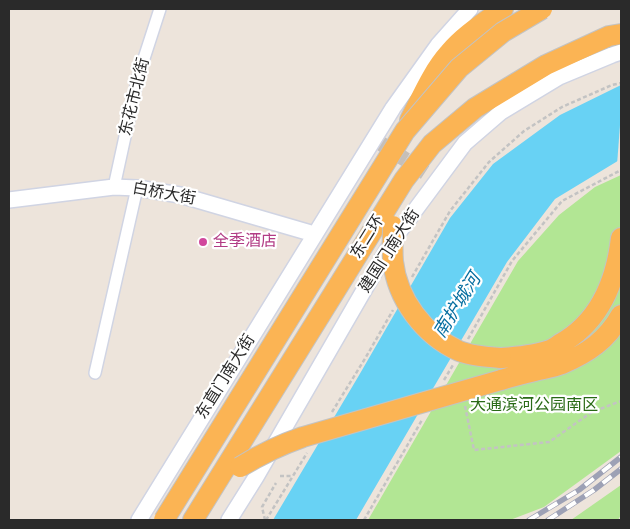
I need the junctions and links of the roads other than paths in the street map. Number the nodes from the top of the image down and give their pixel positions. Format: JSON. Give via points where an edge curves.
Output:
{"nodes":[{"id":1,"x":160,"y":9,"type":"edge"},
{"id":2,"x":470,"y":9,"type":"edge"},
{"id":3,"x":503,"y":9,"type":"edge"},
{"id":4,"x":542,"y":9,"type":"edge"},
{"id":5,"x":621,"y":34,"type":"edge"},
{"id":6,"x":621,"y":52,"type":"edge"},
{"id":7,"x":405,"y":131,"type":"junction"},
{"id":8,"x":404,"y":180,"type":"junction"},
{"id":9,"x":114,"y":187,"type":"junction"},
{"id":10,"x":137,"y":188,"type":"junction"},
{"id":11,"x":9,"y":200,"type":"edge"},
{"id":12,"x":314,"y":234,"type":"junction"},
{"id":13,"x":621,"y":238,"type":"edge"},
{"id":14,"x":621,"y":315,"type":"edge"},
{"id":15,"x":95,"y":373,"type":"dead end"},
{"id":16,"x":138,"y":520,"type":"edge"},
{"id":17,"x":164,"y":520,"type":"edge"},
{"id":18,"x":194,"y":520,"type":"edge"},
{"id":19,"x":228,"y":520,"type":"edge"}],
"edges":[{"from":1,"to":9,"type":"street","name":"东花市北街","via":[[138,77]]},
{"from":2,"to":12,"type":"street","via":[[438,45],[393,108]]},
{"from":3,"to":7,"type":"highway","bridge":true,"via":[[449,52],[431,78]]},
{"from":4,"to":7,"type":"highway","name":"东二环","bridge":true,"via":[[503,32],[459,68]]},
{"from":5,"to":8,"type":"highway","name":"东二环","via":[[609,36],[546,65],[475,108],[432,144]]},
{"from":6,"to":19,"type":"street","name":"建国门南大街","via":[[559,77],[501,112],[465,143],[393,240],[256,478]]},
{"from":7,"to":17,"type":"highway","name":"东二环","bridge":true},
{"from":8,"to":13,"type":"highway","bridge":true,"via":[[392,226],[393,261],[399,285],[423,325],[440,340],[460,351],[481,357],[523,357],[548,351],[571,338],[602,304],[613,279]]},
{"from":8,"to":18,"type":"highway","name":"东二环"},
{"from":9,"to":10,"type":"street","name":"白桥大街"},
{"from":9,"to":11,"type":"street","name":"白桥大街"},
{"from":10,"to":12,"type":"street","name":"白桥大街","via":[[180,195]]},
{"from":10,"to":15,"type":"street"},
{"from":12,"to":16,"type":"street","name":"东直门南大街"},
{"from":14,"to":18,"type":"highway","bridge":true,"via":[[601,342],[561,365],[303,437],[260,454],[240,467]]}]}
